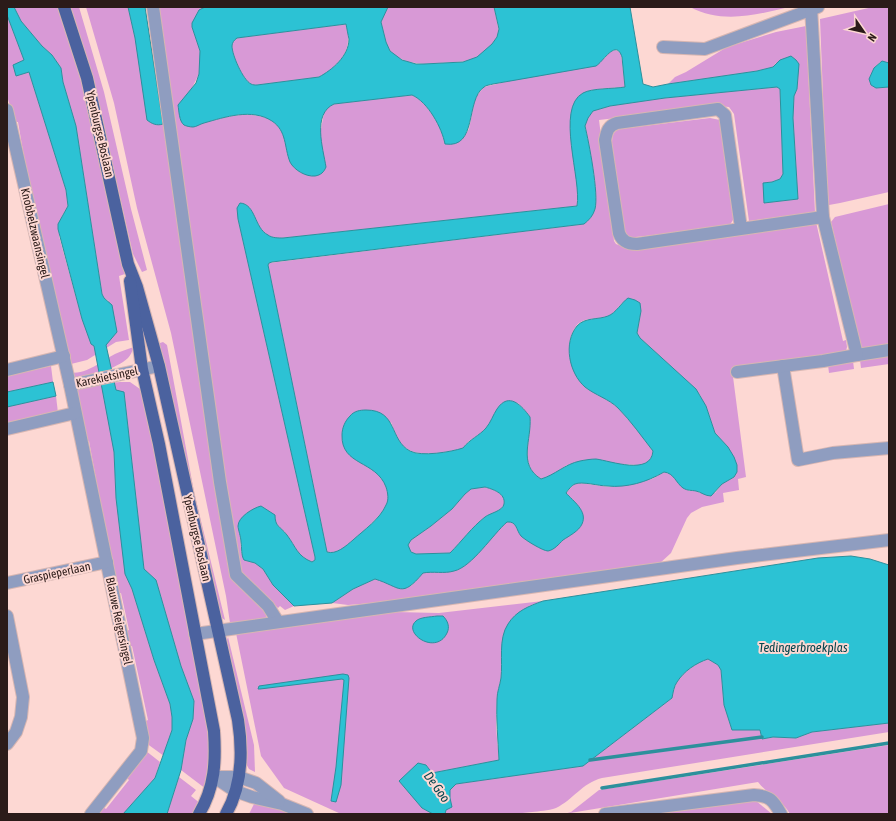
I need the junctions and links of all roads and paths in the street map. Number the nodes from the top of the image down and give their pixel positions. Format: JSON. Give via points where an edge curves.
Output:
{"nodes":[{"id":1,"x":64,"y":7,"type":"edge"},
{"id":2,"x":153,"y":7,"type":"edge"},
{"id":3,"x":814,"y":8,"type":"edge"},
{"id":4,"x":663,"y":47,"type":"dead end"},
{"id":5,"x":7,"y":110,"type":"edge"},
{"id":6,"x":822,"y":217,"type":"junction"},
{"id":7,"x":741,"y":228,"type":"junction"},
{"id":8,"x":128,"y":264,"type":"junction"},
{"id":9,"x":889,"y":350,"type":"edge"},
{"id":10,"x":857,"y":355,"type":"junction"},
{"id":11,"x":64,"y":356,"type":"junction"},
{"id":12,"x":159,"y":366,"type":"junction"},
{"id":13,"x":783,"y":366,"type":"junction"},
{"id":14,"x":142,"y":369,"type":"junction"},
{"id":15,"x":7,"y":370,"type":"edge"},
{"id":16,"x":737,"y":372,"type":"dead end"},
{"id":17,"x":70,"y":385,"type":"junction"},
{"id":18,"x":75,"y":413,"type":"junction"},
{"id":19,"x":7,"y":429,"type":"edge"},
{"id":20,"x":889,"y":448,"type":"edge"},
{"id":21,"x":889,"y":540,"type":"edge"},
{"id":22,"x":107,"y":562,"type":"junction"},
{"id":23,"x":7,"y":583,"type":"edge"},
{"id":24,"x":7,"y":616,"type":"edge"},
{"id":25,"x":278,"y":622,"type":"junction"},
{"id":26,"x":219,"y":630,"type":"junction"},
{"id":27,"x":195,"y":634,"type":"junction"},
{"id":28,"x":7,"y":744,"type":"edge"},
{"id":29,"x":214,"y":777,"type":"junction"},
{"id":30,"x":239,"y":777,"type":"junction"},
{"id":31,"x":235,"y":790,"type":"junction"},
{"id":32,"x":282,"y":804,"type":"junction"},
{"id":33,"x":91,"y":814,"type":"edge"},
{"id":34,"x":199,"y":814,"type":"edge"},
{"id":35,"x":226,"y":814,"type":"edge"},
{"id":36,"x":307,"y":814,"type":"edge"},
{"id":37,"x":605,"y":814,"type":"edge"},
{"id":38,"x":781,"y":814,"type":"edge"}],
"edges":[{"from":1,"to":8,"type":"main road","name":"Ypenburgse Boslaan","via":[[87,78]]},
{"from":2,"to":25,"type":"street","via":[[220,482],[236,575],[268,606]]},
{"from":3,"to":4,"type":"street","via":[[705,49]]},
{"from":3,"to":6,"type":"street"},
{"from":5,"to":11,"type":"street","name":"Knobbelzwaansingel"},
{"from":6,"to":7,"type":"street"},
{"from":6,"to":10,"type":"street"},
{"from":7,"to":7,"type":"street","via":[[725,115],[722,112],[718,110],[617,123],[608,129],[605,140],[618,225],[621,238],[626,242],[637,244]]},
{"from":8,"to":12,"type":"main road","name":"Ypenburgse Boslaan"},
{"from":8,"to":14,"type":"main road","name":"Ypenburgse Boslaan"},
{"from":9,"to":10,"type":"street"},
{"from":10,"to":13,"type":"street"},
{"from":11,"to":15,"type":"street"},
{"from":11,"to":17,"type":"street","name":"Karekietsingel"},
{"from":12,"to":14,"type":"street","name":"Karekietsingel"},
{"from":12,"to":26,"type":"main road","name":"Ypenburgse Boslaan"},
{"from":13,"to":16,"type":"street"},
{"from":13,"to":20,"type":"street","via":[[798,460],[833,453]]},
{"from":14,"to":17,"type":"street","name":"Karekietsingel"},
{"from":14,"to":27,"type":"main road","name":"Ypenburgse Boslaan"},
{"from":17,"to":18,"type":"street","name":"Blauwe Reigersingel"},
{"from":18,"to":19,"type":"street"},
{"from":18,"to":22,"type":"street","name":"Blauwe Reigersingel"},
{"from":21,"to":25,"type":"street","via":[[737,558]]},
{"from":22,"to":23,"type":"street","name":"Graspieperlaan"},
{"from":22,"to":33,"type":"street","name":"Blauwe Reigersingel","via":[[143,738],[141,751]]},
{"from":24,"to":28,"type":"street","via":[[23,697],[16,732]]},
{"from":25,"to":26,"type":"street"},
{"from":26,"to":27,"type":"street"},
{"from":26,"to":30,"type":"main road","name":"Ypenburgse Boslaan","via":[[240,733]]},
{"from":27,"to":29,"type":"main road","name":"Ypenburgse Boslaan","via":[[214,731]]},
{"from":29,"to":30,"type":"street"},
{"from":29,"to":31,"type":"street"},
{"from":29,"to":34,"type":"main road","name":"Ypenburgse Boslaan"},
{"from":30,"to":31,"type":"main road","name":"Ypenburgse Boslaan"},
{"from":30,"to":32,"type":"street","via":[[256,783]]},
{"from":31,"to":32,"type":"street"},
{"from":31,"to":35,"type":"main road","name":"Ypenburgse Boslaan"},
{"from":32,"to":36,"type":"street"},
{"from":37,"to":38,"type":"street","via":[[754,796],[766,796]]}]}
